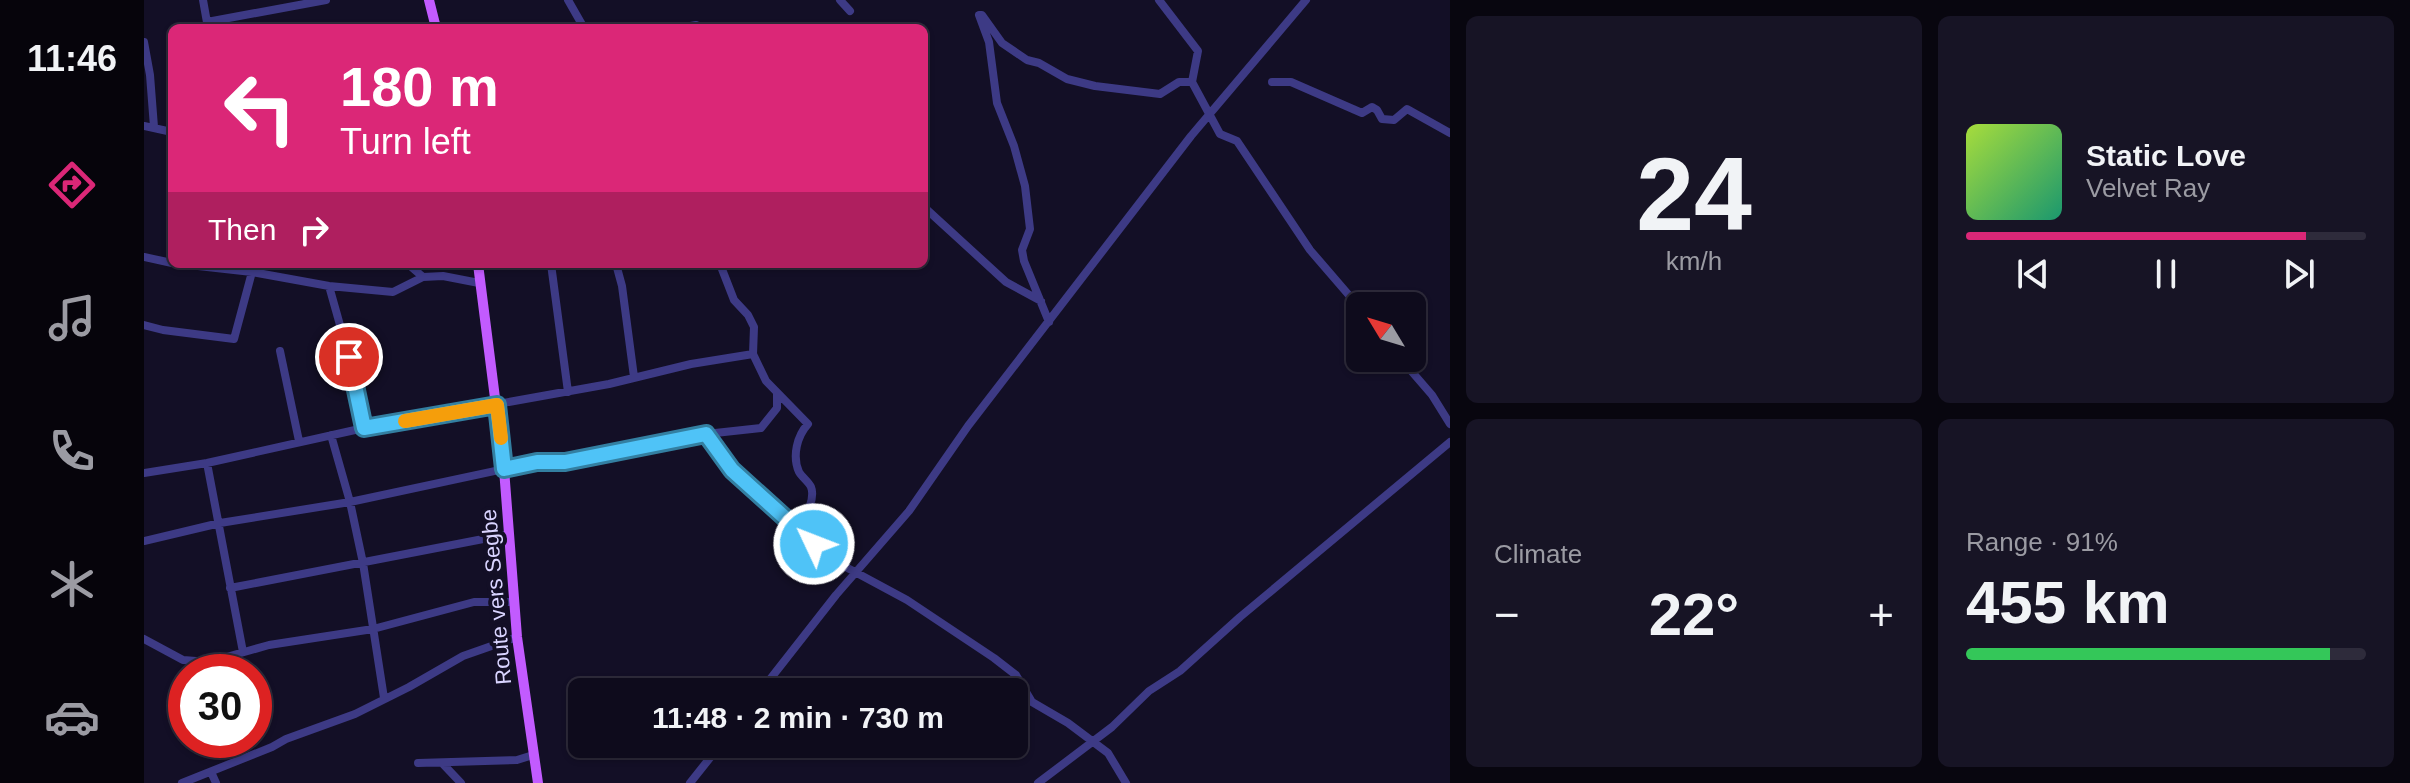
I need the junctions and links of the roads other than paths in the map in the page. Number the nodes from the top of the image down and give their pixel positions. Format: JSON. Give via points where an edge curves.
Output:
{"nodes":[{"id":1,"x":203,"y":0,"type":"edge"},
{"id":2,"x":326,"y":0,"type":"edge"},
{"id":3,"x":429,"y":0,"type":"edge"},
{"id":4,"x":568,"y":0,"type":"edge"},
{"id":5,"x":840,"y":0,"type":"edge"},
{"id":6,"x":1159,"y":0,"type":"edge"},
{"id":7,"x":1306,"y":0,"type":"edge"},
{"id":8,"x":850,"y":11,"type":"dead end"},
{"id":9,"x":207,"y":24,"type":"edge"},
{"id":10,"x":212,"y":24,"type":"edge"},
{"id":11,"x":435,"y":24,"type":"edge"},
{"id":12,"x":582,"y":24,"type":"edge"},
{"id":13,"x":144,"y":42,"type":"edge"},
{"id":14,"x":1192,"y":82,"type":"junction"},
{"id":15,"x":1272,"y":82,"type":"dead end"},
{"id":16,"x":1209,"y":115,"type":"junction"},
{"id":17,"x":149,"y":126,"type":"edge"},
{"id":18,"x":1450,"y":133,"type":"edge"},
{"id":19,"x":928,"y":211,"type":"edge"},
{"id":20,"x":144,"y":257,"type":"edge"},
{"id":21,"x":168,"y":262,"type":"edge"},
{"id":22,"x":233,"y":268,"type":"edge"},
{"id":23,"x":413,"y":268,"type":"edge"},
{"id":24,"x":478,"y":268,"type":"edge"},
{"id":25,"x":552,"y":268,"type":"edge"},
{"id":26,"x":617,"y":268,"type":"edge"},
{"id":27,"x":722,"y":268,"type":"edge"},
{"id":28,"x":252,"y":272,"type":"junction"},
{"id":29,"x":423,"y":277,"type":"junction"},
{"id":30,"x":479,"y":283,"type":"junction"},
{"id":31,"x":329,"y":286,"type":"junction"},
{"id":32,"x":1346,"y":292,"type":"edge"},
{"id":33,"x":1041,"y":301,"type":"junction"},
{"id":34,"x":1049,"y":322,"type":"junction"},
{"id":35,"x":144,"y":325,"type":"edge"},
{"id":36,"x":280,"y":351,"type":"dead end"},
{"id":37,"x":753,"y":354,"type":"junction"},
{"id":38,"x":1412,"y":372,"type":"edge"},
{"id":39,"x":634,"y":377,"type":"junction"},
{"id":40,"x":568,"y":392,"type":"junction"},
{"id":41,"x":777,"y":392,"type":"junction"},
{"id":42,"x":497,"y":405,"type":"junction"},
{"id":43,"x":1450,"y":424,"type":"edge"},
{"id":44,"x":364,"y":428,"type":"junction"},
{"id":45,"x":706,"y":434,"type":"junction"},
{"id":46,"x":331,"y":435,"type":"junction"},
{"id":47,"x":299,"y":441,"type":"junction"},
{"id":48,"x":1450,"y":442,"type":"edge"},
{"id":49,"x":207,"y":463,"type":"junction"},
{"id":50,"x":504,"y":469,"type":"junction"},
{"id":51,"x":144,"y":473,"type":"edge"},
{"id":52,"x":350,"y":502,"type":"junction"},
{"id":53,"x":220,"y":523,"type":"junction"},
{"id":54,"x":799,"y":531,"type":"junction"},
{"id":55,"x":509,"y":534,"type":"junction"},
{"id":56,"x":144,"y":541,"type":"edge"},
{"id":57,"x":363,"y":563,"type":"junction"},
{"id":58,"x":855,"y":572,"type":"junction"},
{"id":59,"x":230,"y":588,"type":"junction"},
{"id":60,"x":514,"y":602,"type":"junction"},
{"id":61,"x":373,"y":629,"type":"junction"},
{"id":62,"x":517,"y":637,"type":"junction"},
{"id":63,"x":144,"y":639,"type":"edge"},
{"id":64,"x":243,"y":652,"type":"junction"},
{"id":65,"x":771,"y":678,"type":"edge"},
{"id":66,"x":384,"y":698,"type":"junction"},
{"id":67,"x":1092,"y":743,"type":"junction"},
{"id":68,"x":533,"y":755,"type":"junction"},
{"id":69,"x":710,"y":758,"type":"edge"},
{"id":70,"x":418,"y":763,"type":"dead end"},
{"id":71,"x":442,"y":763,"type":"junction"},
{"id":72,"x":211,"y":772,"type":"junction"},
{"id":73,"x":182,"y":783,"type":"edge"},
{"id":74,"x":216,"y":783,"type":"edge"},
{"id":75,"x":461,"y":783,"type":"edge"},
{"id":76,"x":538,"y":783,"type":"edge"},
{"id":77,"x":690,"y":783,"type":"edge"},
{"id":78,"x":1038,"y":783,"type":"edge"},
{"id":79,"x":1126,"y":783,"type":"edge"}],
"edges":[{"from":1,"to":9,"type":"street"},
{"from":2,"to":10,"type":"street"},
{"from":3,"to":11,"type":"main road"},
{"from":4,"to":12,"type":"street"},
{"from":5,"to":8,"type":"street"},
{"from":6,"to":14,"type":"street","via":[[1198,51]]},
{"from":7,"to":16,"type":"street"},
{"from":13,"to":17,"type":"street","via":[[150,75]]},
{"from":14,"to":16,"type":"street"},
{"from":14,"to":33,"type":"street","via":[[1179,82],[1160,94],[1067,79],[1002,43],[979,15],[989,42],[997,103],[1025,186],[1030,229],[1022,250]]},
{"from":15,"to":18,"type":"street","via":[[1291,82],[1362,113],[1372,107],[1382,119],[1394,120],[1407,109]]},
{"from":16,"to":32,"type":"street","via":[[1220,134],[1237,141],[1310,250]]},
{"from":16,"to":34,"type":"street"},
{"from":19,"to":33,"type":"street","via":[[1006,282]]},
{"from":20,"to":21,"type":"street"},
{"from":22,"to":28,"type":"street"},
{"from":23,"to":29,"type":"street"},
{"from":24,"to":30,"type":"main road","name":"Route vers Segbe"},
{"from":25,"to":40,"type":"street"},
{"from":26,"to":39,"type":"street"},
{"from":27,"to":37,"type":"street","via":[[734,300],[754,327]]},
{"from":28,"to":31,"type":"street"},
{"from":28,"to":35,"type":"street","via":[[234,339]]},
{"from":29,"to":30,"type":"street"},
{"from":29,"to":31,"type":"street","via":[[393,292]]},
{"from":30,"to":42,"type":"main road","name":"Route vers Segbe"},
{"from":31,"to":44,"type":"street"},
{"from":33,"to":34,"type":"street"},
{"from":34,"to":58,"type":"street","via":[[909,511]]},
{"from":36,"to":47,"type":"street"},
{"from":37,"to":39,"type":"street"},
{"from":37,"to":41,"type":"street"},
{"from":38,"to":43,"type":"street"},
{"from":39,"to":40,"type":"street"},
{"from":40,"to":42,"type":"street"},
{"from":41,"to":45,"type":"street","via":[[777,408],[761,428]]},
{"from":41,"to":54,"type":"street","via":[[808,424],[800,432],[796,463],[811,495]]},
{"from":42,"to":44,"type":"street"},
{"from":42,"to":50,"type":"main road","name":"Route vers Segbe"},
{"from":44,"to":46,"type":"street"},
{"from":45,"to":50,"type":"street"},
{"from":45,"to":54,"type":"street","via":[[732,470]]},
{"from":46,"to":47,"type":"street"},
{"from":46,"to":52,"type":"street"},
{"from":47,"to":49,"type":"street"},
{"from":48,"to":67,"type":"street"},
{"from":49,"to":51,"type":"street"},
{"from":49,"to":53,"type":"street"},
{"from":50,"to":52,"type":"street"},
{"from":50,"to":55,"type":"main road","name":"Route vers Segbe"},
{"from":52,"to":53,"type":"street"},
{"from":52,"to":57,"type":"street"},
{"from":53,"to":56,"type":"street"},
{"from":53,"to":59,"type":"street"},
{"from":54,"to":58,"type":"street","via":[[829,558]]},
{"from":55,"to":57,"type":"street"},
{"from":55,"to":60,"type":"main road","name":"Route vers Segbe"},
{"from":57,"to":59,"type":"street"},
{"from":57,"to":61,"type":"street"},
{"from":58,"to":65,"type":"street"},
{"from":58,"to":67,"type":"street","via":[[994,658],[1016,675],[1032,702]]},
{"from":59,"to":64,"type":"street"},
{"from":60,"to":61,"type":"street","via":[[474,602]]},
{"from":60,"to":62,"type":"main road","name":"Route vers Segbe"},
{"from":61,"to":64,"type":"street"},
{"from":61,"to":66,"type":"street"},
{"from":62,"to":66,"type":"street","via":[[463,656]]},
{"from":62,"to":68,"type":"main road","name":"Route vers Segbe"},
{"from":63,"to":64,"type":"street","via":[[183,660],[209,662]]},
{"from":66,"to":72,"type":"street"},
{"from":67,"to":78,"type":"street"},
{"from":67,"to":79,"type":"street","via":[[1108,753]]},
{"from":68,"to":71,"type":"street"},
{"from":68,"to":76,"type":"main road","name":"Route vers Segbe"},
{"from":69,"to":77,"type":"street"},
{"from":70,"to":71,"type":"street"},
{"from":71,"to":75,"type":"street"},
{"from":72,"to":73,"type":"street"},
{"from":72,"to":74,"type":"street"}]}
